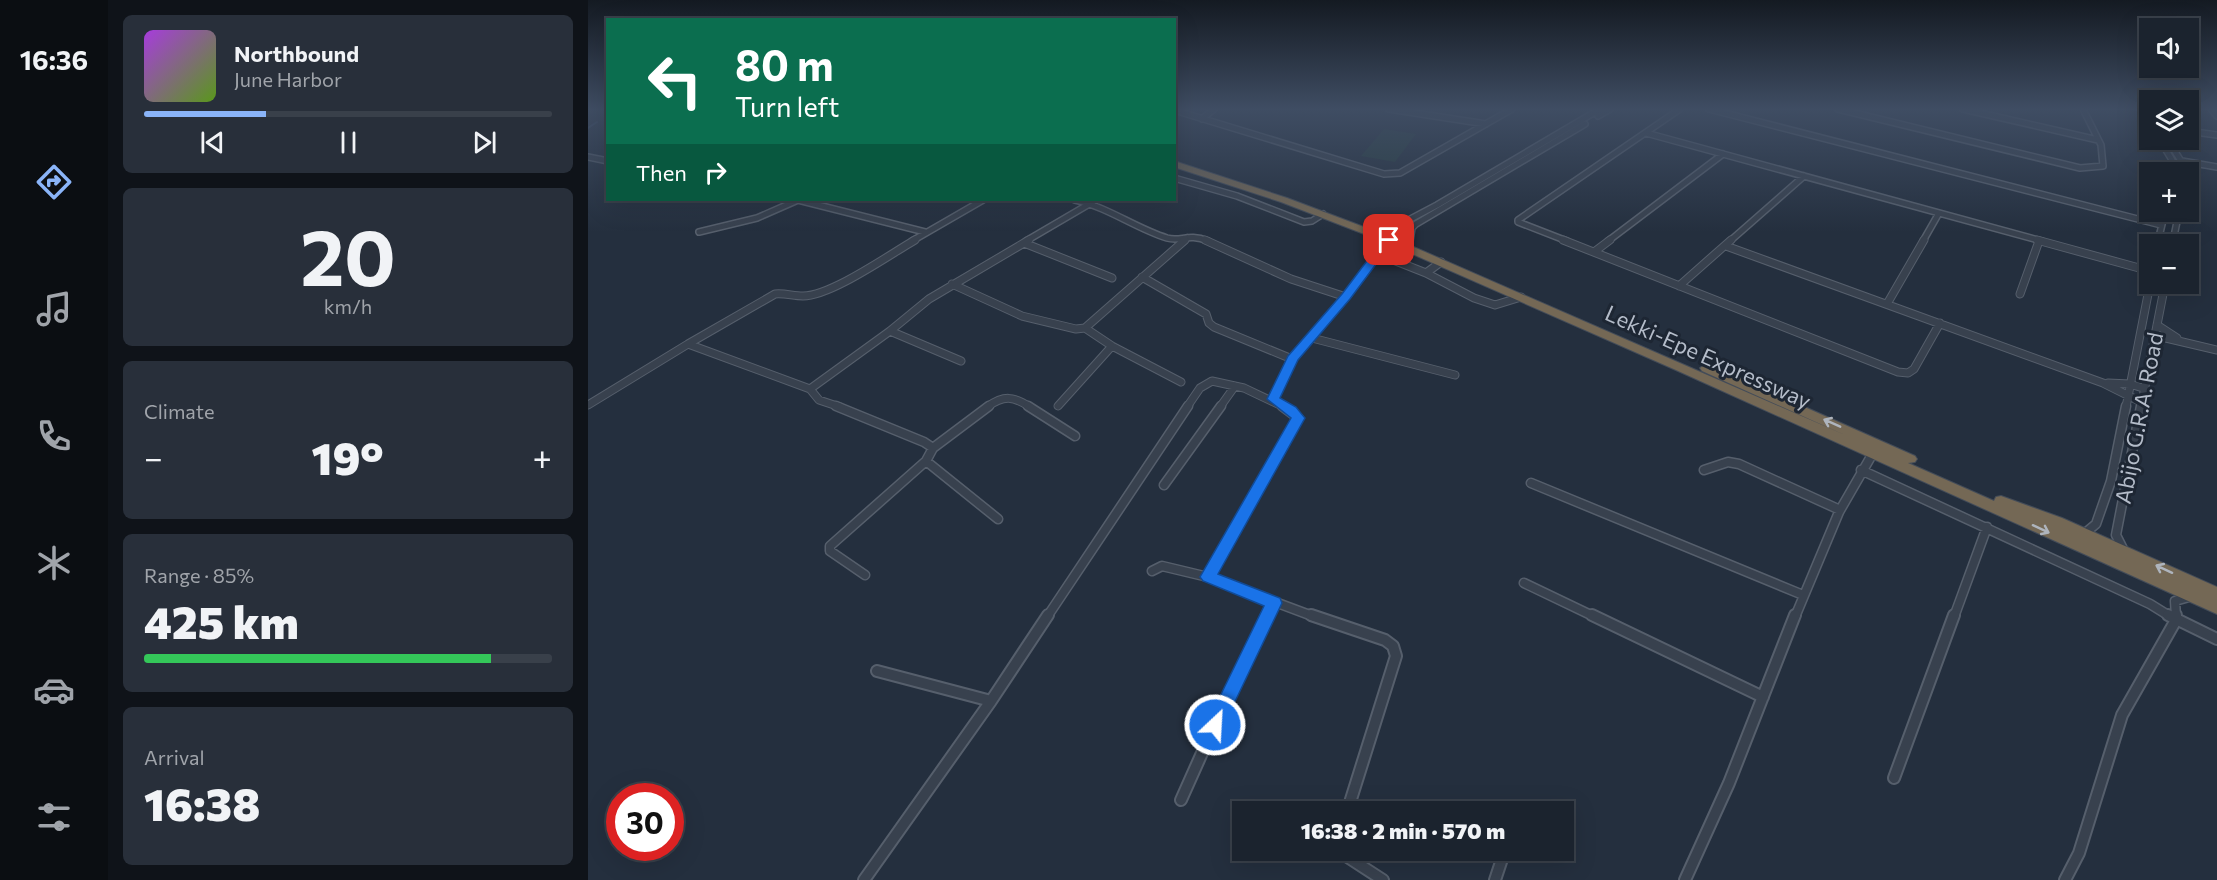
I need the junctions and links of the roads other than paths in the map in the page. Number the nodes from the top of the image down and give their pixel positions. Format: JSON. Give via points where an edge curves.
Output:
{"nodes":[{"id":1,"x":1305,"y":150,"type":"edge"},
{"id":2,"x":1440,"y":150,"type":"edge"},
{"id":3,"x":1530,"y":150,"type":"edge"},
{"id":4,"x":1539,"y":150,"type":"edge"},
{"id":5,"x":1621,"y":150,"type":"edge"},
{"id":6,"x":1709,"y":150,"type":"edge"},
{"id":7,"x":1869,"y":150,"type":"edge"},
{"id":8,"x":2010,"y":150,"type":"edge"},
{"id":9,"x":2101,"y":150,"type":"edge"},
{"id":10,"x":2175,"y":150,"type":"edge"},
{"id":11,"x":1723,"y":154,"type":"junction"},
{"id":12,"x":588,"y":157,"type":"edge"},
{"id":13,"x":1176,"y":159,"type":"edge"},
{"id":14,"x":606,"y":161,"type":"edge"},
{"id":15,"x":2182,"y":161,"type":"joint"},
{"id":16,"x":1176,"y":165,"type":"edge"},
{"id":17,"x":2217,"y":166,"type":"edge"},
{"id":18,"x":1804,"y":176,"type":"junction"},
{"id":19,"x":1176,"y":179,"type":"edge"},
{"id":20,"x":796,"y":201,"type":"edge"},
{"id":21,"x":802,"y":201,"type":"edge"},
{"id":22,"x":981,"y":201,"type":"edge"},
{"id":23,"x":1093,"y":201,"type":"edge"},
{"id":24,"x":1939,"y":213,"type":"junction"},
{"id":25,"x":1323,"y":214,"type":"junction"},
{"id":26,"x":2162,"y":222,"type":"edge"},
{"id":27,"x":2161,"y":225,"type":"junction"},
{"id":28,"x":699,"y":232,"type":"dead end"},
{"id":29,"x":925,"y":232,"type":"junction"},
{"id":30,"x":2159,"y":234,"type":"edge"},
{"id":31,"x":1386,"y":235,"type":"junction"},
{"id":32,"x":1188,"y":237,"type":"junction"},
{"id":33,"x":1410,"y":241,"type":"junction"},
{"id":34,"x":2038,"y":241,"type":"junction"},
{"id":35,"x":1024,"y":243,"type":"junction"},
{"id":36,"x":1726,"y":246,"type":"junction"},
{"id":37,"x":1594,"y":252,"type":"junction"},
{"id":38,"x":1378,"y":254,"type":"junction"},
{"id":39,"x":1441,"y":262,"type":"junction"},
{"id":40,"x":2139,"y":268,"type":"edge"},
{"id":41,"x":1426,"y":273,"type":"junction"},
{"id":42,"x":1142,"y":277,"type":"junction"},
{"id":43,"x":1112,"y":278,"type":"dead end"},
{"id":44,"x":952,"y":284,"type":"junction"},
{"id":45,"x":1679,"y":286,"type":"junction"},
{"id":46,"x":2020,"y":294,"type":"dead end"},
{"id":47,"x":2148,"y":294,"type":"edge"},
{"id":48,"x":2163,"y":294,"type":"edge"},
{"id":49,"x":1346,"y":297,"type":"junction"},
{"id":50,"x":1521,"y":297,"type":"junction"},
{"id":51,"x":1887,"y":304,"type":"junction"},
{"id":52,"x":1940,"y":323,"type":"junction"},
{"id":53,"x":2157,"y":325,"type":"junction"},
{"id":54,"x":1085,"y":328,"type":"junction"},
{"id":55,"x":890,"y":331,"type":"junction"},
{"id":56,"x":2153,"y":335,"type":"junction"},
{"id":57,"x":1312,"y":338,"type":"junction"},
{"id":58,"x":2180,"y":340,"type":"junction"},
{"id":59,"x":688,"y":344,"type":"junction"},
{"id":60,"x":1112,"y":346,"type":"junction"},
{"id":61,"x":2217,"y":350,"type":"edge"},
{"id":62,"x":1660,"y":353,"type":"junction"},
{"id":63,"x":1292,"y":359,"type":"junction"},
{"id":64,"x":961,"y":361,"type":"dead end"},
{"id":65,"x":1455,"y":375,"type":"dead end"},
{"id":66,"x":1180,"y":382,"type":"dead end"},
{"id":67,"x":2103,"y":383,"type":"junction"},
{"id":68,"x":2130,"y":384,"type":"junction"},
{"id":69,"x":1235,"y":386,"type":"junction"},
{"id":70,"x":810,"y":389,"type":"junction"},
{"id":71,"x":2146,"y":389,"type":"junction"},
{"id":72,"x":2128,"y":397,"type":"junction"},
{"id":73,"x":1273,"y":399,"type":"junction"},
{"id":74,"x":2143,"y":402,"type":"junction"},
{"id":75,"x":588,"y":405,"type":"edge"},
{"id":76,"x":1058,"y":406,"type":"dead end"},
{"id":77,"x":1075,"y":436,"type":"dead end"},
{"id":78,"x":933,"y":448,"type":"junction"},
{"id":79,"x":1874,"y":453,"type":"junction"},
{"id":80,"x":926,"y":461,"type":"junction"},
{"id":81,"x":1704,"y":470,"type":"dead end"},
{"id":82,"x":1861,"y":470,"type":"junction"},
{"id":83,"x":1531,"y":483,"type":"dead end"},
{"id":84,"x":1164,"y":485,"type":"dead end"},
{"id":85,"x":1840,"y":510,"type":"junction"},
{"id":86,"x":998,"y":519,"type":"dead end"},
{"id":87,"x":1987,"y":527,"type":"junction"},
{"id":88,"x":2084,"y":534,"type":"junction"},
{"id":89,"x":2124,"y":551,"type":"junction"},
{"id":90,"x":1152,"y":571,"type":"dead end"},
{"id":91,"x":865,"y":574,"type":"dead end"},
{"id":92,"x":1208,"y":577,"type":"junction"},
{"id":93,"x":1524,"y":583,"type":"dead end"},
{"id":94,"x":2217,"y":594,"type":"edge"},
{"id":95,"x":1803,"y":595,"type":"junction"},
{"id":96,"x":2199,"y":599,"type":"junction"},
{"id":97,"x":1274,"y":603,"type":"junction"},
{"id":98,"x":2217,"y":607,"type":"edge"},
{"id":99,"x":2176,"y":620,"type":"junction"},
{"id":100,"x":2217,"y":639,"type":"edge"},
{"id":101,"x":877,"y":670,"type":"dead end"},
{"id":102,"x":1763,"y":697,"type":"junction"},
{"id":103,"x":991,"y":701,"type":"junction"},
{"id":104,"x":1894,"y":778,"type":"dead end"},
{"id":105,"x":1181,"y":800,"type":"dead end"},
{"id":106,"x":1350,"y":801,"type":"edge"},
{"id":107,"x":1354,"y":861,"type":"edge"},
{"id":108,"x":1501,"y":861,"type":"edge"},
{"id":109,"x":864,"y":880,"type":"edge"},
{"id":110,"x":1383,"y":880,"type":"edge"},
{"id":111,"x":1495,"y":880,"type":"edge"},
{"id":112,"x":1685,"y":880,"type":"edge"},
{"id":113,"x":2065,"y":880,"type":"edge"}],
"edges":[{"from":1,"to":2,"type":"street","via":[[1394,174]]},
{"from":3,"to":31,"type":"street"},
{"from":4,"to":33,"type":"street","via":[[1416,224]]},
{"from":5,"to":37,"type":"street","via":[[1518,220]]},
{"from":6,"to":11,"type":"street"},
{"from":7,"to":27,"type":"street"},
{"from":8,"to":9,"type":"street","via":[[2089,169],[2103,166]]},
{"from":10,"to":15,"type":"street"},
{"from":11,"to":18,"type":"street"},
{"from":11,"to":37,"type":"street"},
{"from":12,"to":14,"type":"street"},
{"from":13,"to":31,"type":"highway","name":"Lekki-Epe Expressway","via":[[1286,192]]},
{"from":15,"to":17,"type":"street"},
{"from":16,"to":25,"type":"highway","name":"Lekki-Epe Expressway"},
{"from":18,"to":24,"type":"street"},
{"from":18,"to":36,"type":"street"},
{"from":19,"to":25,"type":"street","via":[[1237,196],[1304,222]]},
{"from":20,"to":28,"type":"street","via":[[757,218]]},
{"from":21,"to":29,"type":"street"},
{"from":22,"to":29,"type":"street"},
{"from":23,"to":32,"type":"street","via":[[1169,239]]},
{"from":23,"to":35,"type":"street"},
{"from":24,"to":34,"type":"street"},
{"from":24,"to":51,"type":"street"},
{"from":25,"to":31,"type":"highway","name":"Lekki-Epe Expressway"},
{"from":26,"to":27,"type":"street"},
{"from":27,"to":30,"type":"street"},
{"from":29,"to":59,"type":"street","via":[[829,290],[804,296],[775,294]]},
{"from":31,"to":33,"type":"highway","name":"Lekki-Epe Expressway"},
{"from":31,"to":38,"type":"street"},
{"from":31,"to":39,"type":"highway","name":"Lekki-Epe Expressway"},
{"from":32,"to":42,"type":"street"},
{"from":32,"to":49,"type":"street"},
{"from":33,"to":62,"type":"highway","name":"Lekki-Epe Expressway"},
{"from":34,"to":40,"type":"street"},
{"from":34,"to":46,"type":"street"},
{"from":35,"to":43,"type":"street"},
{"from":35,"to":44,"type":"street"},
{"from":36,"to":45,"type":"street"},
{"from":36,"to":51,"type":"street"},
{"from":37,"to":45,"type":"street"},
{"from":38,"to":41,"type":"street"},
{"from":38,"to":49,"type":"street"},
{"from":39,"to":41,"type":"street"},
{"from":39,"to":50,"type":"highway","name":"Lekki-Epe Expressway"},
{"from":41,"to":50,"type":"street","via":[[1495,305]]},
{"from":42,"to":54,"type":"street"},
{"from":42,"to":63,"type":"street","via":[[1206,314],[1214,327]]},
{"from":44,"to":54,"type":"street","via":[[1022,316]]},
{"from":44,"to":55,"type":"street"},
{"from":45,"to":52,"type":"street","via":[[1898,372],[1914,369]]},
{"from":47,"to":68,"type":"street","name":"Abijo G.R.A. Road"},
{"from":48,"to":53,"type":"street","name":"Abijo G.R.A. Road"},
{"from":49,"to":57,"type":"street"},
{"from":50,"to":62,"type":"highway","name":"Lekki-Epe Expressway"},
{"from":51,"to":52,"type":"street"},
{"from":52,"to":67,"type":"street"},
{"from":53,"to":56,"type":"street","name":"Abijo G.R.A. Road"},
{"from":53,"to":58,"type":"street"},
{"from":54,"to":60,"type":"street"},
{"from":55,"to":64,"type":"street"},
{"from":55,"to":70,"type":"street"},
{"from":56,"to":58,"type":"street"},
{"from":56,"to":71,"type":"street","name":"Abijo G.R.A. Road"},
{"from":57,"to":63,"type":"street"},
{"from":57,"to":65,"type":"street"},
{"from":58,"to":61,"type":"street"},
{"from":59,"to":70,"type":"street"},
{"from":59,"to":75,"type":"street"},
{"from":60,"to":66,"type":"street"},
{"from":60,"to":76,"type":"street"},
{"from":62,"to":79,"type":"highway","name":"Lekki-Epe Expressway"},
{"from":88,"to":62,"type":"highway","name":"Lekki-Epe Expressway","one_way":true},
{"from":63,"to":73,"type":"street"},
{"from":67,"to":68,"type":"street"},
{"from":67,"to":72,"type":"street"},
{"from":68,"to":71,"type":"street"},
{"from":68,"to":72,"type":"street","name":"Abijo G.R.A. Road"},
{"from":69,"to":73,"type":"street"},
{"from":69,"to":84,"type":"street"},
{"from":69,"to":103,"type":"street","via":[[1213,380],[1200,388]]},
{"from":70,"to":78,"type":"street","via":[[819,400]]},
{"from":71,"to":74,"type":"street","name":"Abijo G.R.A. Road"},
{"from":72,"to":74,"type":"street"},
{"from":72,"to":88,"type":"street","name":"Abijo G.R.A. Road","via":[[2111,481],[2096,524]]},
{"from":73,"to":92,"type":"street","via":[[1298,418]]},
{"from":74,"to":89,"type":"street","name":"Abijo G.R.A. Road","via":[[2116,535]]},
{"from":77,"to":78,"type":"street","via":[[1017,399],[1006,397],[990,404]]},
{"from":78,"to":80,"type":"street"},
{"from":79,"to":82,"type":"street"},
{"from":79,"to":96,"type":"highway","name":"Lekki-Epe Expressway","one_way":true},
{"from":80,"to":86,"type":"street"},
{"from":80,"to":91,"type":"street","via":[[830,546]]},
{"from":81,"to":85,"type":"street","via":[[1728,462],[1739,464]]},
{"from":82,"to":85,"type":"street"},
{"from":82,"to":87,"type":"street"},
{"from":83,"to":95,"type":"street"},
{"from":85,"to":95,"type":"street"},
{"from":87,"to":99,"type":"street","via":[[2150,603]]},
{"from":87,"to":104,"type":"street"},
{"from":88,"to":89,"type":"highway","name":"Lekki-Epe Expressway"},
{"from":94,"to":89,"type":"highway","name":"Lekki-Epe Expressway","one_way":true},
{"from":90,"to":92,"type":"street","via":[[1162,566]]},
{"from":92,"to":97,"type":"street"},
{"from":93,"to":102,"type":"street"},
{"from":95,"to":102,"type":"street"},
{"from":96,"to":98,"type":"highway","name":"Lekki-Epe Expressway"},
{"from":96,"to":99,"type":"street","via":[[2183,597],[2175,601]]},
{"from":97,"to":105,"type":"street"},
{"from":97,"to":106,"type":"street","via":[[1393,646],[1396,656]]},
{"from":99,"to":100,"type":"street"},
{"from":99,"to":113,"type":"street","via":[[2122,715],[2079,853]]},
{"from":101,"to":103,"type":"street"},
{"from":102,"to":112,"type":"street","via":[[1709,833]]},
{"from":103,"to":109,"type":"street"},
{"from":107,"to":110,"type":"street"},
{"from":108,"to":111,"type":"street"}]}
